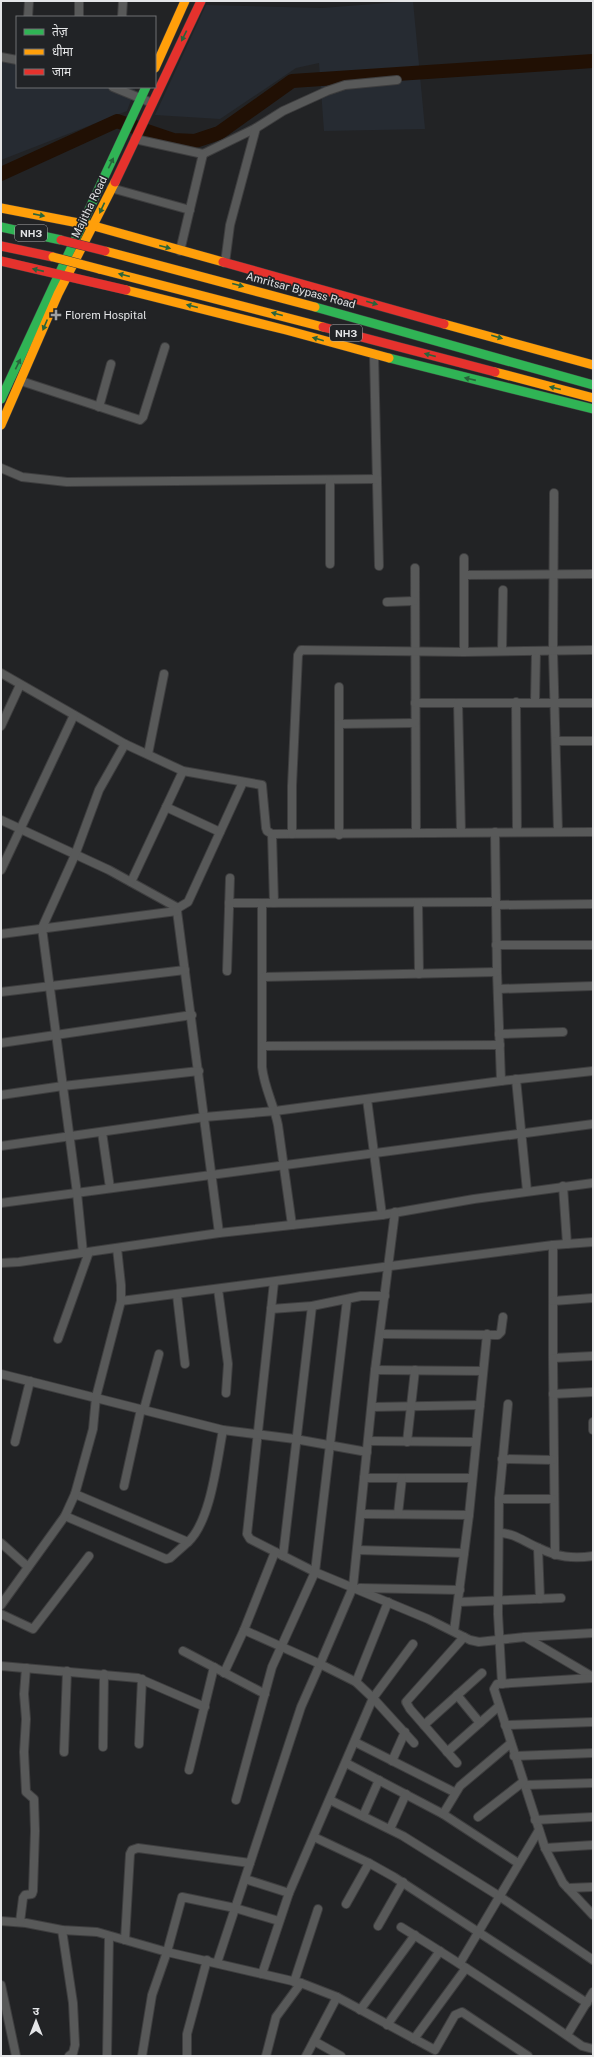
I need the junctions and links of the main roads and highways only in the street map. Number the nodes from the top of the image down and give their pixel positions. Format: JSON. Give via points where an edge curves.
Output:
{"nodes":[{"id":1,"x":185,"y":1,"type":"edge"},
{"id":2,"x":201,"y":1,"type":"edge"},
{"id":3,"x":156,"y":66,"type":"edge"},
{"id":4,"x":146,"y":88,"type":"edge"},
{"id":5,"x":1,"y":208,"type":"edge"},
{"id":6,"x":82,"y":224,"type":"junction"},
{"id":7,"x":94,"y":226,"type":"junction"},
{"id":8,"x":1,"y":227,"type":"edge"},
{"id":9,"x":1,"y":246,"type":"edge"},
{"id":10,"x":1,"y":261,"type":"edge"},
{"id":11,"x":57,"y":274,"type":"junction"},
{"id":12,"x":68,"y":277,"type":"junction"},
{"id":13,"x":593,"y":365,"type":"edge"},
{"id":14,"x":528,"y":382,"type":"junction"},
{"id":15,"x":593,"y":385,"type":"edge"},
{"id":16,"x":508,"y":388,"type":"junction"},
{"id":17,"x":593,"y":398,"type":"edge"},
{"id":18,"x":1,"y":399,"type":"edge"},
{"id":19,"x":593,"y":409,"type":"edge"},
{"id":20,"x":4,"y":410,"type":"edge"},
{"id":21,"x":1,"y":425,"type":"edge"}],
"edges":[{"from":1,"to":3,"type":"main road"},
{"from":2,"to":7,"type":"main road","name":"Majitha Road","one_way":true},
{"from":6,"to":4,"type":"main road","name":"Majitha Road","one_way":true},
{"from":5,"to":6,"type":"main road","one_way":true},
{"from":6,"to":7,"type":"main road"},
{"from":6,"to":11,"type":"main road","name":"Majitha Road"},
{"from":7,"to":12,"type":"main road","name":"Majitha Road"},
{"from":7,"to":13,"type":"main road","one_way":true},
{"from":8,"to":15,"type":"main road","name":"Amritsar Bypass Road","number":"NH3","one_way":true,"bridge":true,"via":[[223,281]]},
{"from":14,"to":9,"type":"main road","number":"NH3","one_way":true,"bridge":true,"via":[[53,257]]},
{"from":11,"to":10,"type":"main road","one_way":true},
{"from":11,"to":12,"type":"main road"},
{"from":18,"to":11,"type":"main road","name":"Majitha Road","one_way":true},
{"from":16,"to":12,"type":"main road","one_way":true},
{"from":12,"to":20,"type":"main road","name":"Majitha Road","one_way":true,"via":[[58,294],[21,381]]},
{"from":14,"to":16,"type":"main road"},
{"from":17,"to":14,"type":"main road","number":"NH3","one_way":true},
{"from":16,"to":19,"type":"main road"},
{"from":20,"to":21,"type":"main road","name":"Majitha Road"}]}
